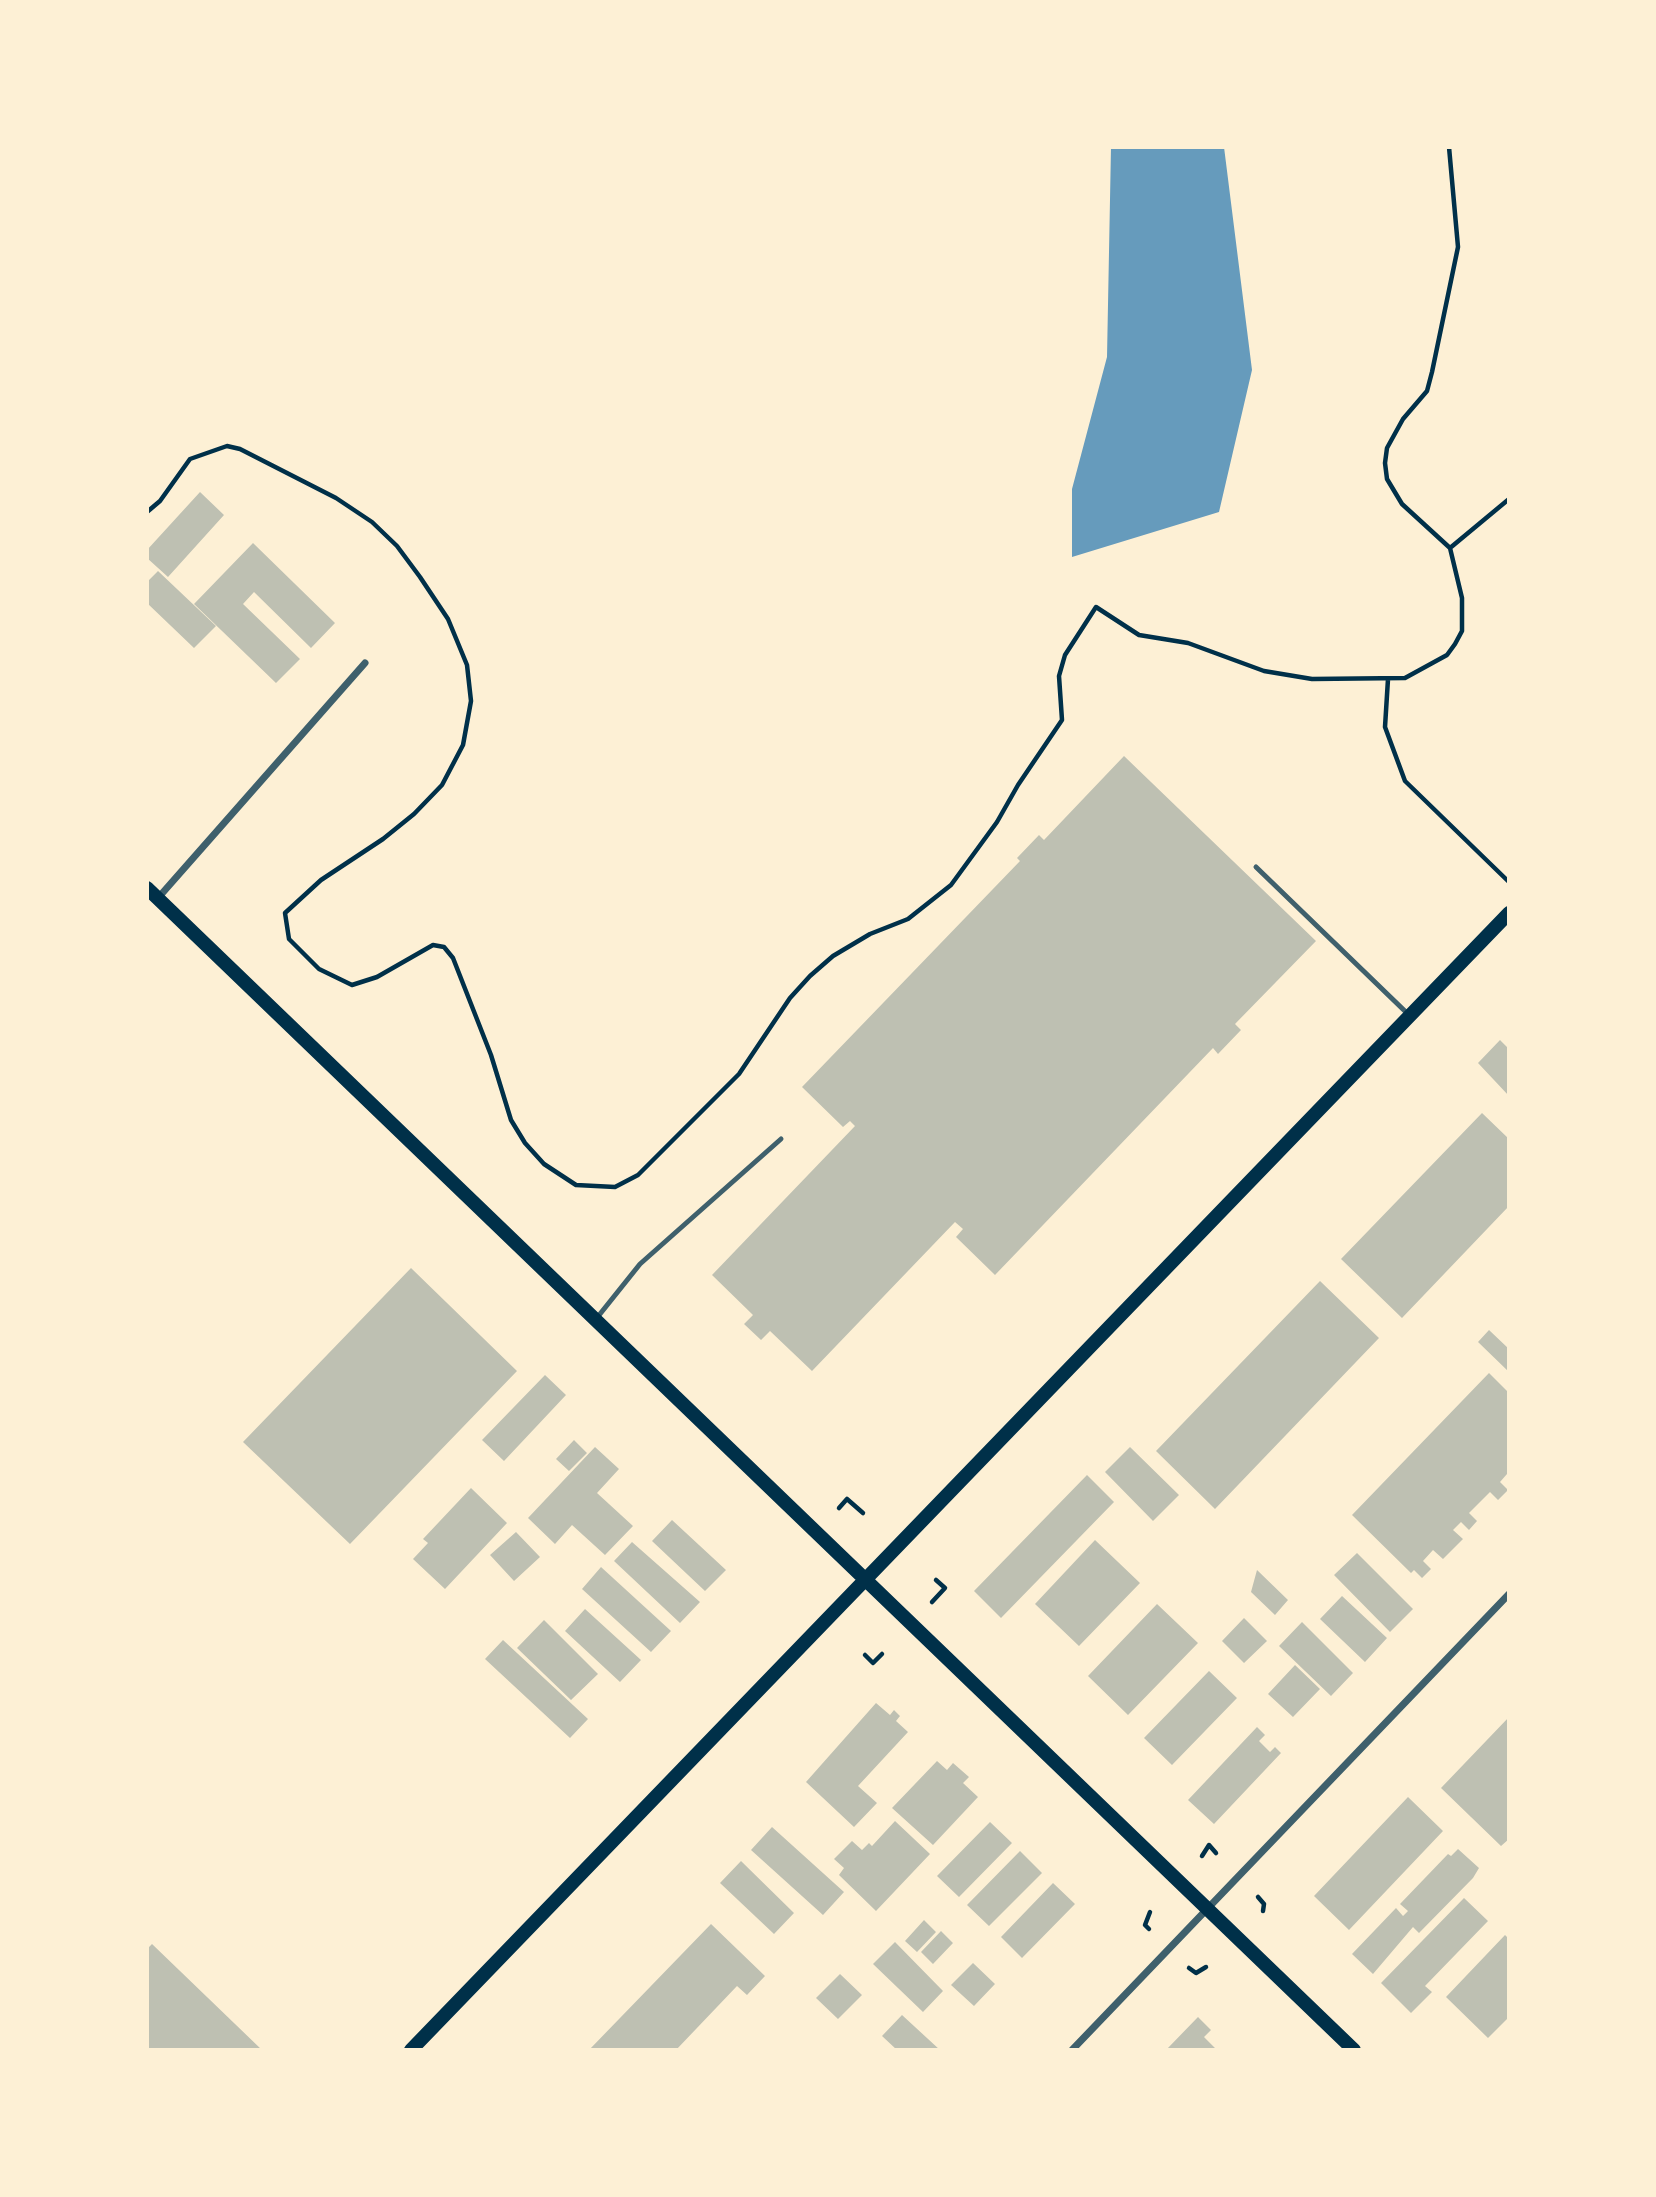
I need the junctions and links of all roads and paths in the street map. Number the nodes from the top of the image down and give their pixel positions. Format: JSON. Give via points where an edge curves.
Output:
{"nodes":[{"id":1,"x":1449,"y":147,"type":"edge"},
{"id":2,"x":1509,"y":499,"type":"edge"},
{"id":3,"x":147,"y":512,"type":"edge"},
{"id":4,"x":1450,"y":548,"type":"junction"},
{"id":5,"x":365,"y":663,"type":"dead end"},
{"id":6,"x":1388,"y":679,"type":"junction"},
{"id":7,"x":1256,"y":867,"type":"dead end"},
{"id":8,"x":1509,"y":882,"type":"edge"},
{"id":9,"x":152,"y":893,"type":"edge"},
{"id":10,"x":1509,"y":913,"type":"edge"},
{"id":11,"x":1410,"y":1016,"type":"junction"},
{"id":12,"x":781,"y":1139,"type":"dead end"},
{"id":13,"x":596,"y":1319,"type":"junction"},
{"id":14,"x":839,"y":1508,"type":"dead end"},
{"id":15,"x":863,"y":1513,"type":"dead end"},
{"id":16,"x":866,"y":1580,"type":"junction"},
{"id":17,"x":936,"y":1580,"type":"dead end"},
{"id":18,"x":1509,"y":1594,"type":"edge"},
{"id":19,"x":932,"y":1602,"type":"dead end"},
{"id":20,"x":882,"y":1654,"type":"dead end"},
{"id":21,"x":865,"y":1656,"type":"dead end"},
{"id":22,"x":1216,"y":1853,"type":"dead end"},
{"id":23,"x":1202,"y":1856,"type":"dead end"},
{"id":24,"x":1258,"y":1897,"type":"dead end"},
{"id":25,"x":1207,"y":1910,"type":"junction"},
{"id":26,"x":1263,"y":1911,"type":"dead end"},
{"id":27,"x":1150,"y":1912,"type":"dead end"},
{"id":28,"x":1149,"y":1930,"type":"dead end"},
{"id":29,"x":1206,"y":1967,"type":"dead end"},
{"id":30,"x":1189,"y":1968,"type":"dead end"},
{"id":31,"x":411,"y":2050,"type":"edge"},
{"id":32,"x":1072,"y":2050,"type":"edge"},
{"id":33,"x":1354,"y":2050,"type":"edge"}],
"edges":[{"from":1,"to":4,"type":"path","via":[[1458,247],[1427,391],[1403,419],[1387,448],[1385,463],[1387,480],[1402,504]]},
{"from":2,"to":4,"type":"path"},
{"from":3,"to":6,"type":"path","via":[[190,459],[227,446],[240,449],[336,498],[372,522],[397,546],[448,619],[467,665],[471,701],[463,745],[442,785],[414,814],[320,880],[285,913],[289,939],[319,969],[352,985],[377,977],[433,945],[444,947],[453,958],[491,1055],[511,1120],[525,1143],[544,1164],[576,1185],[597,1188],[615,1187],[638,1175],[677,1139],[738,1074],[810,976],[870,934],[908,919],[951,885],[1062,720],[1059,676],[1065,655],[1097,607],[1139,635],[1188,643],[1264,671],[1312,679]]},
{"from":4,"to":6,"type":"path","via":[[1462,598],[1462,631],[1447,655],[1405,678]]},
{"from":5,"to":9,"type":"street"},
{"from":6,"to":8,"type":"path","via":[[1385,727],[1405,781]]},
{"from":7,"to":11,"type":"lane"},
{"from":9,"to":13,"type":"main road"},
{"from":10,"to":11,"type":"main road"},
{"from":11,"to":16,"type":"main road"},
{"from":12,"to":13,"type":"lane","via":[[640,1264]]},
{"from":13,"to":16,"type":"main road"},
{"from":14,"to":15,"type":"path","via":[[847,1499]]},
{"from":16,"to":25,"type":"main road"},
{"from":16,"to":31,"type":"main road"},
{"from":17,"to":19,"type":"path","via":[[945,1588]]},
{"from":18,"to":25,"type":"street"},
{"from":20,"to":21,"type":"path","via":[[873,1663]]},
{"from":22,"to":23,"type":"path","via":[[1209,1845]]},
{"from":24,"to":26,"type":"path"},
{"from":25,"to":32,"type":"street"},
{"from":25,"to":33,"type":"main road"},
{"from":27,"to":28,"type":"path","via":[[1145,1925]]},
{"from":29,"to":30,"type":"path","via":[[1196,1973]]}]}
